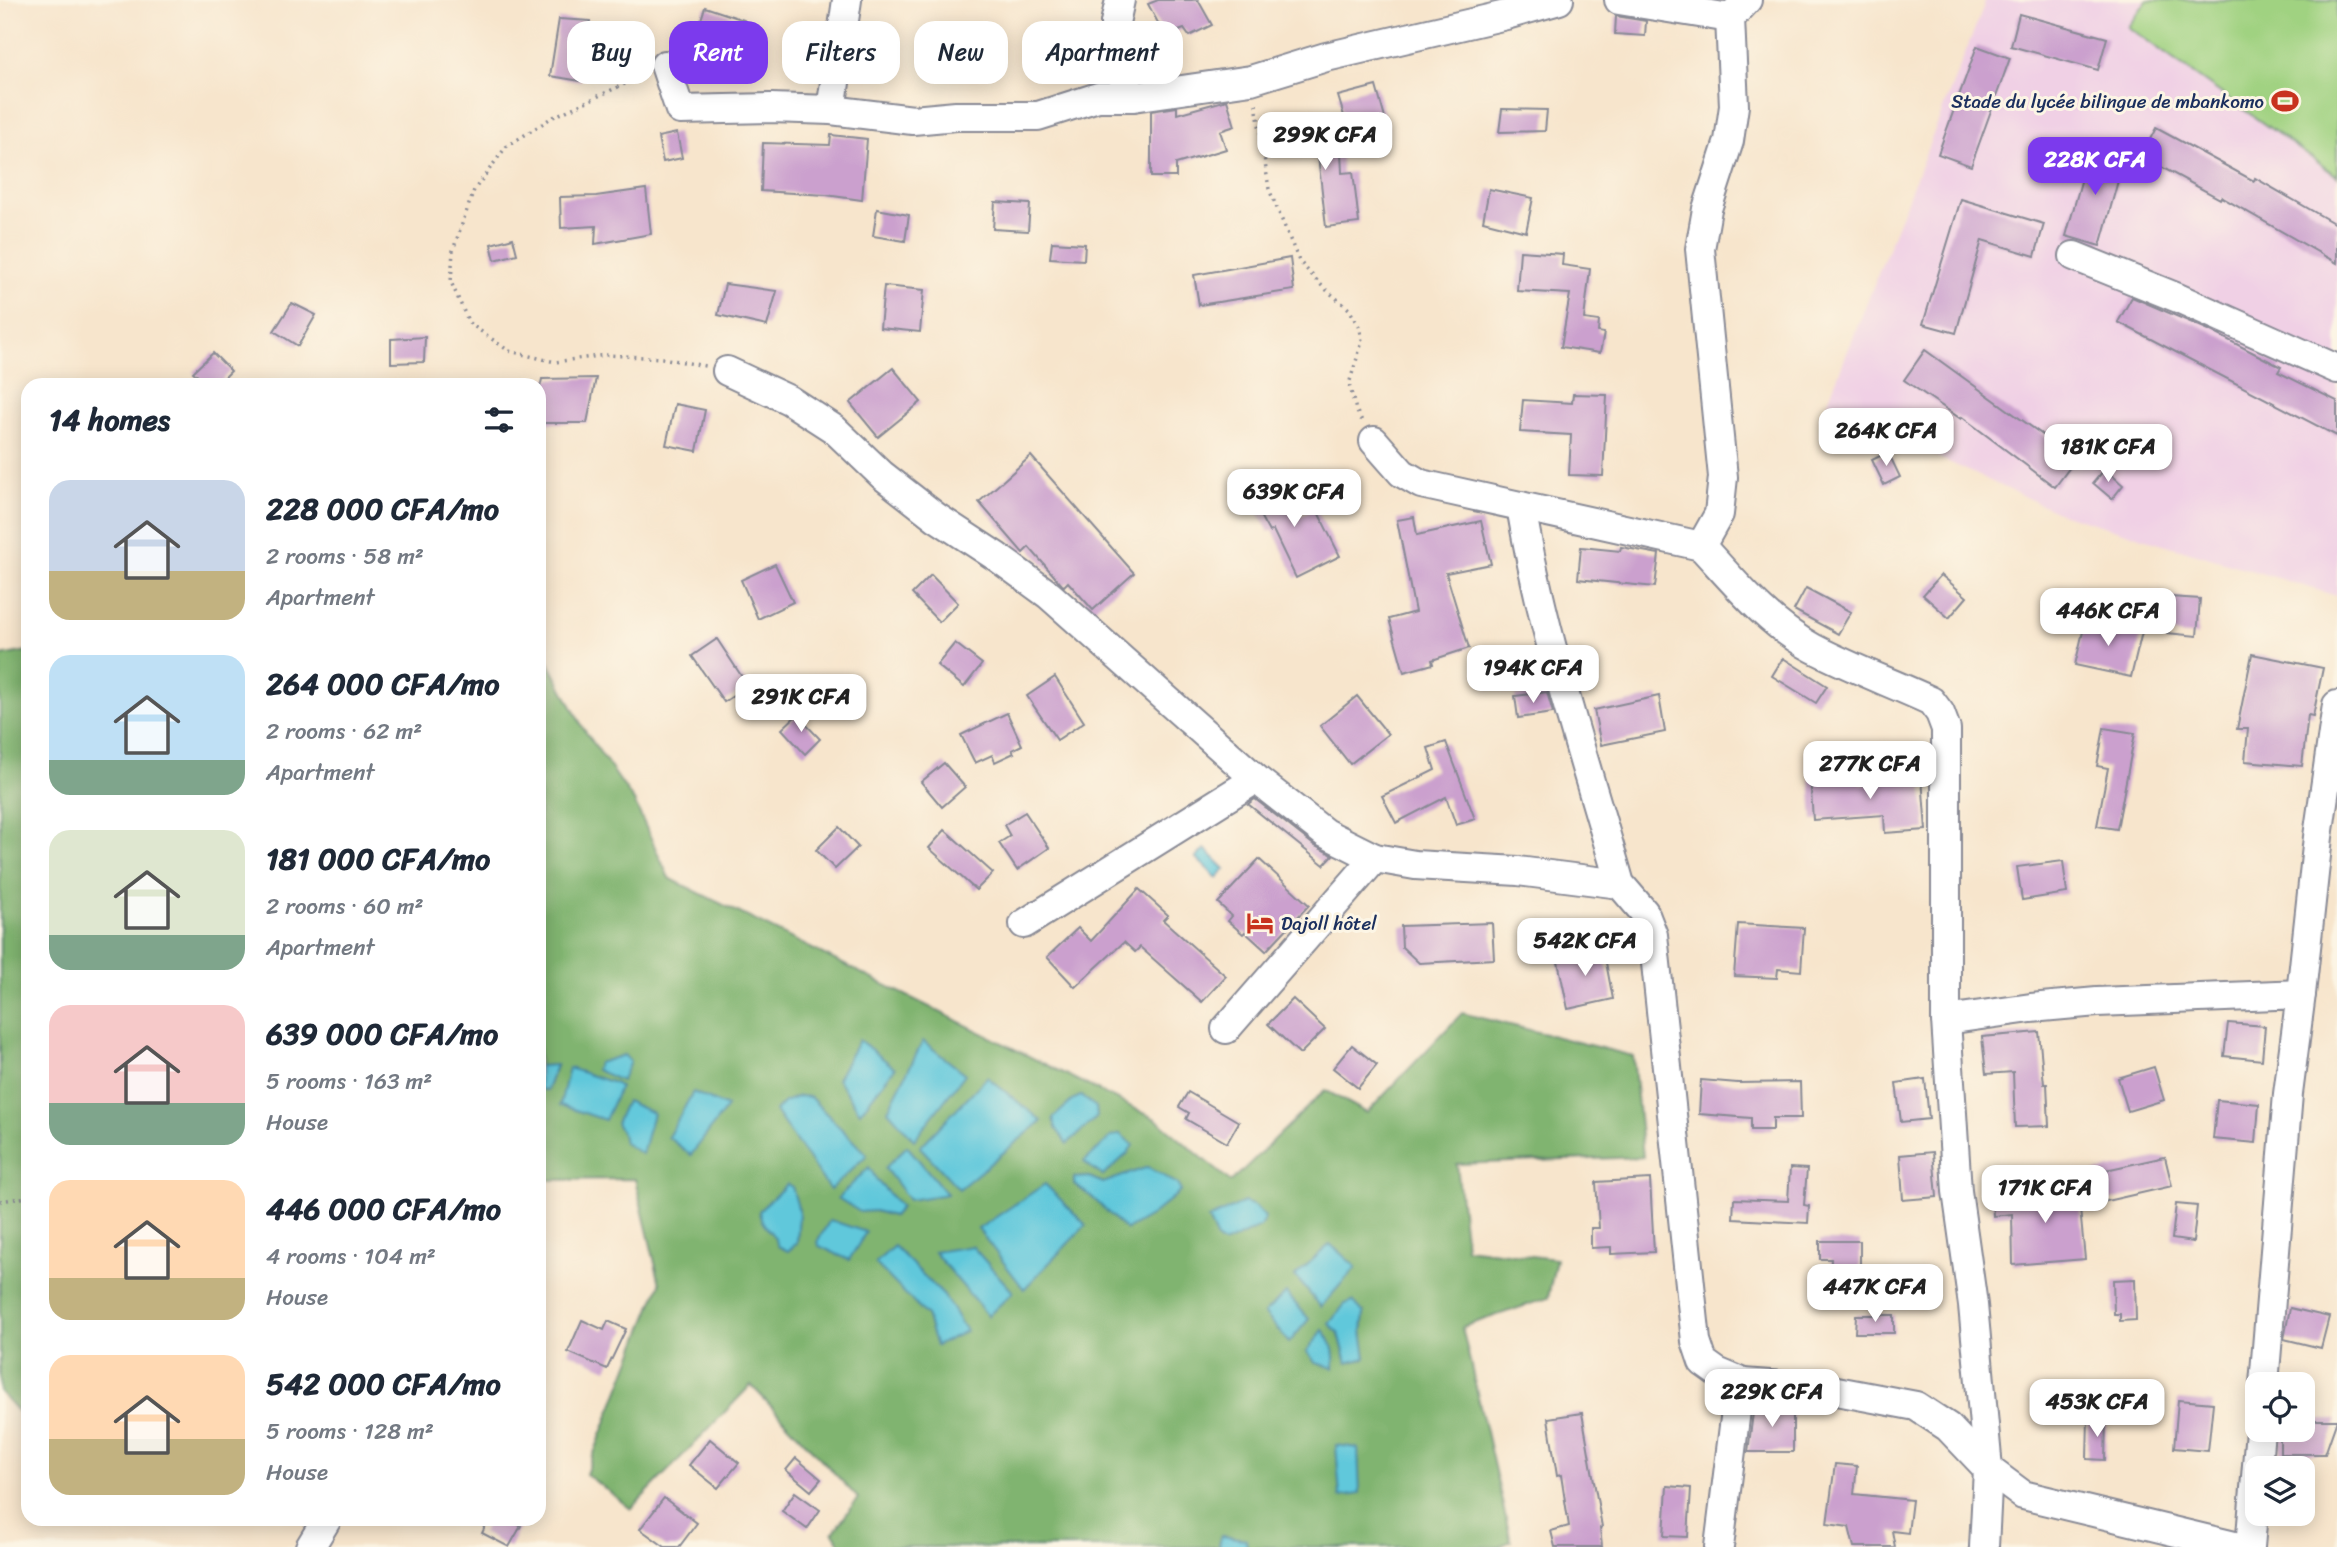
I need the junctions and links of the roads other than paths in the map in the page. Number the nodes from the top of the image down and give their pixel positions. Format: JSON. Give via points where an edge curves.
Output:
{"nodes":[{"id":1,"x":846,"y":0,"type":"edge"},
{"id":2,"x":1120,"y":0,"type":"edge"},
{"id":3,"x":1559,"y":0,"type":"edge"},
{"id":4,"x":1619,"y":0,"type":"edge"},
{"id":5,"x":1738,"y":9,"type":"edge"},
{"id":6,"x":665,"y":65,"type":"road end"},
{"id":7,"x":1133,"y":97,"type":"junction"},
{"id":8,"x":831,"y":110,"type":"junction"},
{"id":9,"x":2074,"y":256,"type":"dead end"},
{"id":10,"x":2337,"y":369,"type":"edge"},
{"id":11,"x":727,"y":372,"type":"road end"},
{"id":12,"x":1374,"y":441,"type":"road end"},
{"id":13,"x":1521,"y":506,"type":"junction"},
{"id":14,"x":1701,"y":546,"type":"junction"},
{"id":15,"x":2337,"y":705,"type":"edge"},
{"id":16,"x":1256,"y":779,"type":"junction"},
{"id":17,"x":1376,"y":858,"type":"junction"},
{"id":18,"x":1620,"y":884,"type":"junction"},
{"id":19,"x":1024,"y":924,"type":"dead end"},
{"id":20,"x":2301,"y":994,"type":"junction"},
{"id":21,"x":1946,"y":1020,"type":"junction"},
{"id":22,"x":1226,"y":1029,"type":"dead end"},
{"id":23,"x":2265,"y":1372,"type":"edge"},
{"id":24,"x":1743,"y":1384,"type":"junction"},
{"id":25,"x":2259,"y":1442,"type":"edge"},
{"id":26,"x":1988,"y":1469,"type":"junction"},
{"id":27,"x":323,"y":1526,"type":"edge"},
{"id":28,"x":310,"y":1547,"type":"edge"},
{"id":29,"x":1719,"y":1547,"type":"edge"},
{"id":30,"x":1984,"y":1547,"type":"edge"},
{"id":31,"x":2239,"y":1547,"type":"edge"},
{"id":32,"x":2250,"y":1547,"type":"edge"}],
"edges":[{"from":1,"to":8,"type":"street"},
{"from":2,"to":7,"type":"street","via":[[1115,23],[1116,63]]},
{"from":3,"to":7,"type":"street","via":[[1251,80]]},
{"from":4,"to":5,"type":"street"},
{"from":5,"to":14,"type":"street","via":[[1730,141],[1707,209],[1700,249],[1723,477],[1719,514]]},
{"from":6,"to":8,"type":"street","via":[[680,110]]},
{"from":7,"to":8,"type":"street","via":[[1098,97],[1038,116],[913,120]]},
{"from":9,"to":10,"type":"street"},
{"from":11,"to":16,"type":"street","via":[[789,400],[834,429],[881,475],[1049,595]]},
{"from":12,"to":13,"type":"street","via":[[1402,473],[1421,484]]},
{"from":13,"to":14,"type":"street"},
{"from":13,"to":18,"type":"street","via":[[1551,645]]},
{"from":14,"to":21,"type":"street","via":[[1756,606],[1784,629],[1811,647],[1931,701],[1940,712],[1946,729]]},
{"from":15,"to":20,"type":"street"},
{"from":16,"to":17,"type":"street","via":[[1325,833]]},
{"from":16,"to":19,"type":"street"},
{"from":17,"to":18,"type":"street"},
{"from":17,"to":22,"type":"street"},
{"from":18,"to":24,"type":"street","via":[[1644,912],[1653,935],[1696,1341],[1703,1362]]},
{"from":20,"to":21,"type":"street","via":[[2097,1003]]},
{"from":20,"to":23,"type":"street"},
{"from":21,"to":26,"type":"street","via":[[1957,1191]]},
{"from":24,"to":26,"type":"street","via":[[1826,1389],[1916,1406],[1948,1427]]},
{"from":24,"to":29,"type":"street"},
{"from":25,"to":32,"type":"street"},
{"from":26,"to":30,"type":"street"},
{"from":26,"to":31,"type":"street","via":[[2023,1495]]},
{"from":27,"to":28,"type":"street"}]}
